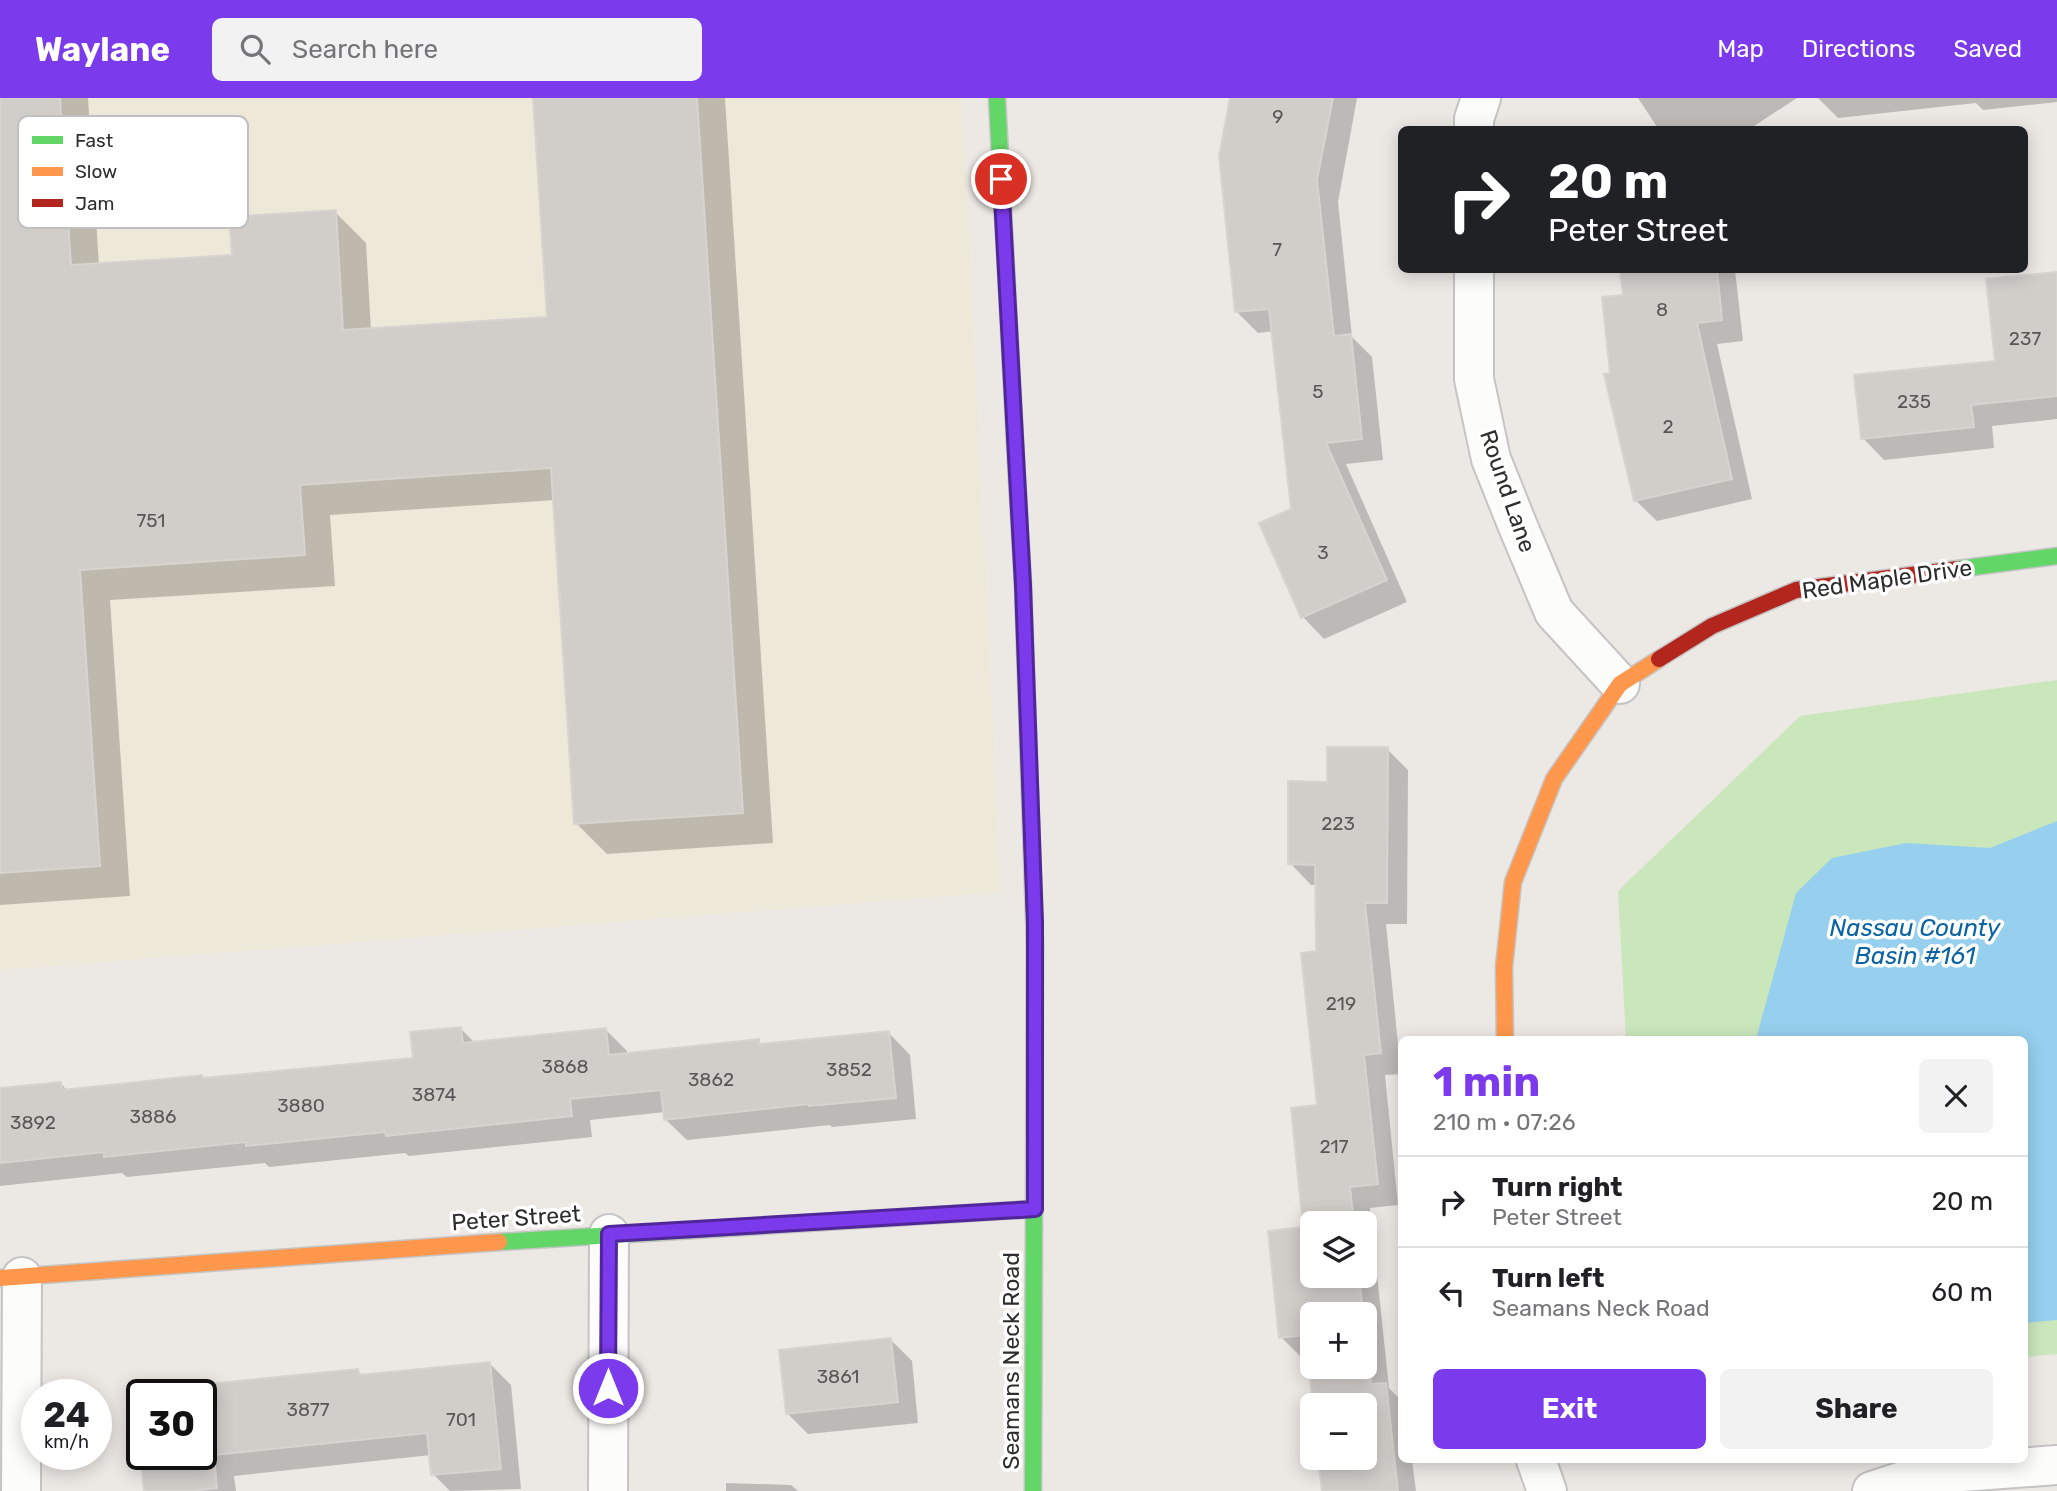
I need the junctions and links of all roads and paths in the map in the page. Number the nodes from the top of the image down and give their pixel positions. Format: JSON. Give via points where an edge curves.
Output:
{"nodes":[{"id":1,"x":997,"y":98,"type":"edge"},
{"id":2,"x":1481,"y":98,"type":"edge"},
{"id":3,"x":1474,"y":126,"type":"edge"},
{"id":4,"x":1474,"y":273,"type":"edge"},
{"id":5,"x":2057,"y":556,"type":"edge"},
{"id":6,"x":1620,"y":684,"type":"junction"},
{"id":7,"x":1505,"y":1036,"type":"edge"},
{"id":8,"x":1035,"y":1209,"type":"junction"},
{"id":9,"x":609,"y":1234,"type":"junction"},
{"id":10,"x":11,"y":1277,"type":"edge"},
{"id":11,"x":1537,"y":1463,"type":"edge"},
{"id":12,"x":2057,"y":1465,"type":"edge"},
{"id":13,"x":21,"y":1491,"type":"edge"},
{"id":14,"x":608,"y":1491,"type":"edge"},
{"id":15,"x":1033,"y":1491,"type":"edge"},
{"id":16,"x":1547,"y":1491,"type":"edge"},
{"id":17,"x":1872,"y":1491,"type":"edge"}],
"edges":[{"from":1,"to":8,"type":"street","name":"Seamans Neck Road","via":[[1034,898]]},
{"from":2,"to":3,"type":"street"},
{"from":4,"to":6,"type":"street","name":"Round Lane","via":[[1475,379],[1491,459],[1554,612]]},
{"from":5,"to":6,"type":"street","name":"Red Maple Drive","via":[[1796,590],[1712,626]]},
{"from":6,"to":7,"type":"street","name":"Red Maple Drive","via":[[1554,779],[1513,882],[1504,967]]},
{"from":8,"to":9,"type":"street","name":"Peter Street"},
{"from":8,"to":15,"type":"street","name":"Seamans Neck Road"},
{"from":9,"to":10,"type":"street","name":"Peter Street"},
{"from":9,"to":14,"type":"street"},
{"from":10,"to":13,"type":"street"},
{"from":11,"to":16,"type":"street"},
{"from":12,"to":17,"type":"street","via":[[1922,1475]]}]}
